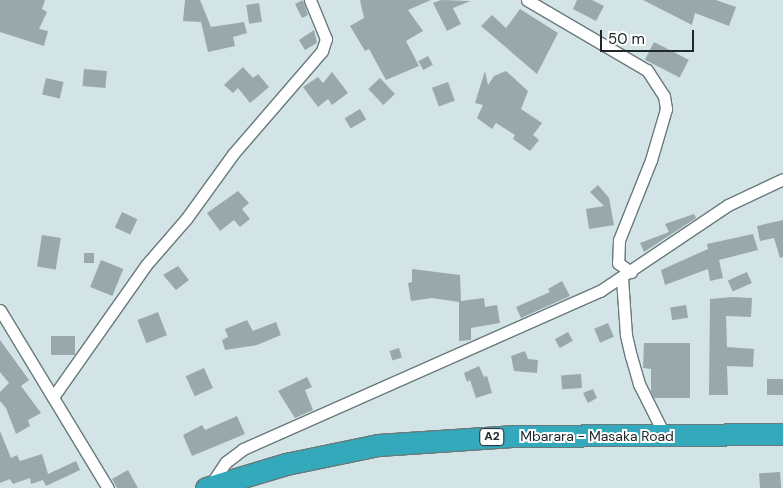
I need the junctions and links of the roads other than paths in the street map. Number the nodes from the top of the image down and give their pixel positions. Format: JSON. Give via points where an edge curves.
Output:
{"nodes":[{"id":1,"x":310,"y":0,"type":"edge"},
{"id":2,"x":527,"y":0,"type":"edge"},
{"id":3,"x":783,"y":179,"type":"edge"},
{"id":4,"x":626,"y":275,"type":"junction"},
{"id":5,"x":0,"y":310,"type":"edge"},
{"id":6,"x":53,"y":397,"type":"junction"},
{"id":7,"x":783,"y":434,"type":"edge"},
{"id":8,"x":665,"y":436,"type":"junction"},
{"id":9,"x":207,"y":487,"type":"edge"},
{"id":10,"x":108,"y":488,"type":"edge"}],
"edges":[{"from":1,"to":6,"type":"street","via":[[326,39],[322,51],[233,154],[186,219],[146,265]]},
{"from":2,"to":4,"type":"street","via":[[647,70],[664,96],[666,109],[651,160],[619,240],[618,263]]},
{"from":3,"to":4,"type":"street","via":[[728,206]]},
{"from":4,"to":8,"type":"street","via":[[626,334],[631,356],[639,384]]},
{"from":4,"to":9,"type":"street","via":[[556,313],[252,444],[226,462]]},
{"from":5,"to":6,"type":"street"},
{"from":6,"to":10,"type":"street"},
{"from":7,"to":8,"type":"highway","name":"Mbarara - Masaka Road","number":"A2"},
{"from":8,"to":9,"type":"highway","name":"Mbarara - Masaka Road","number":"A2","via":[[512,436],[378,445],[286,464]]}]}
